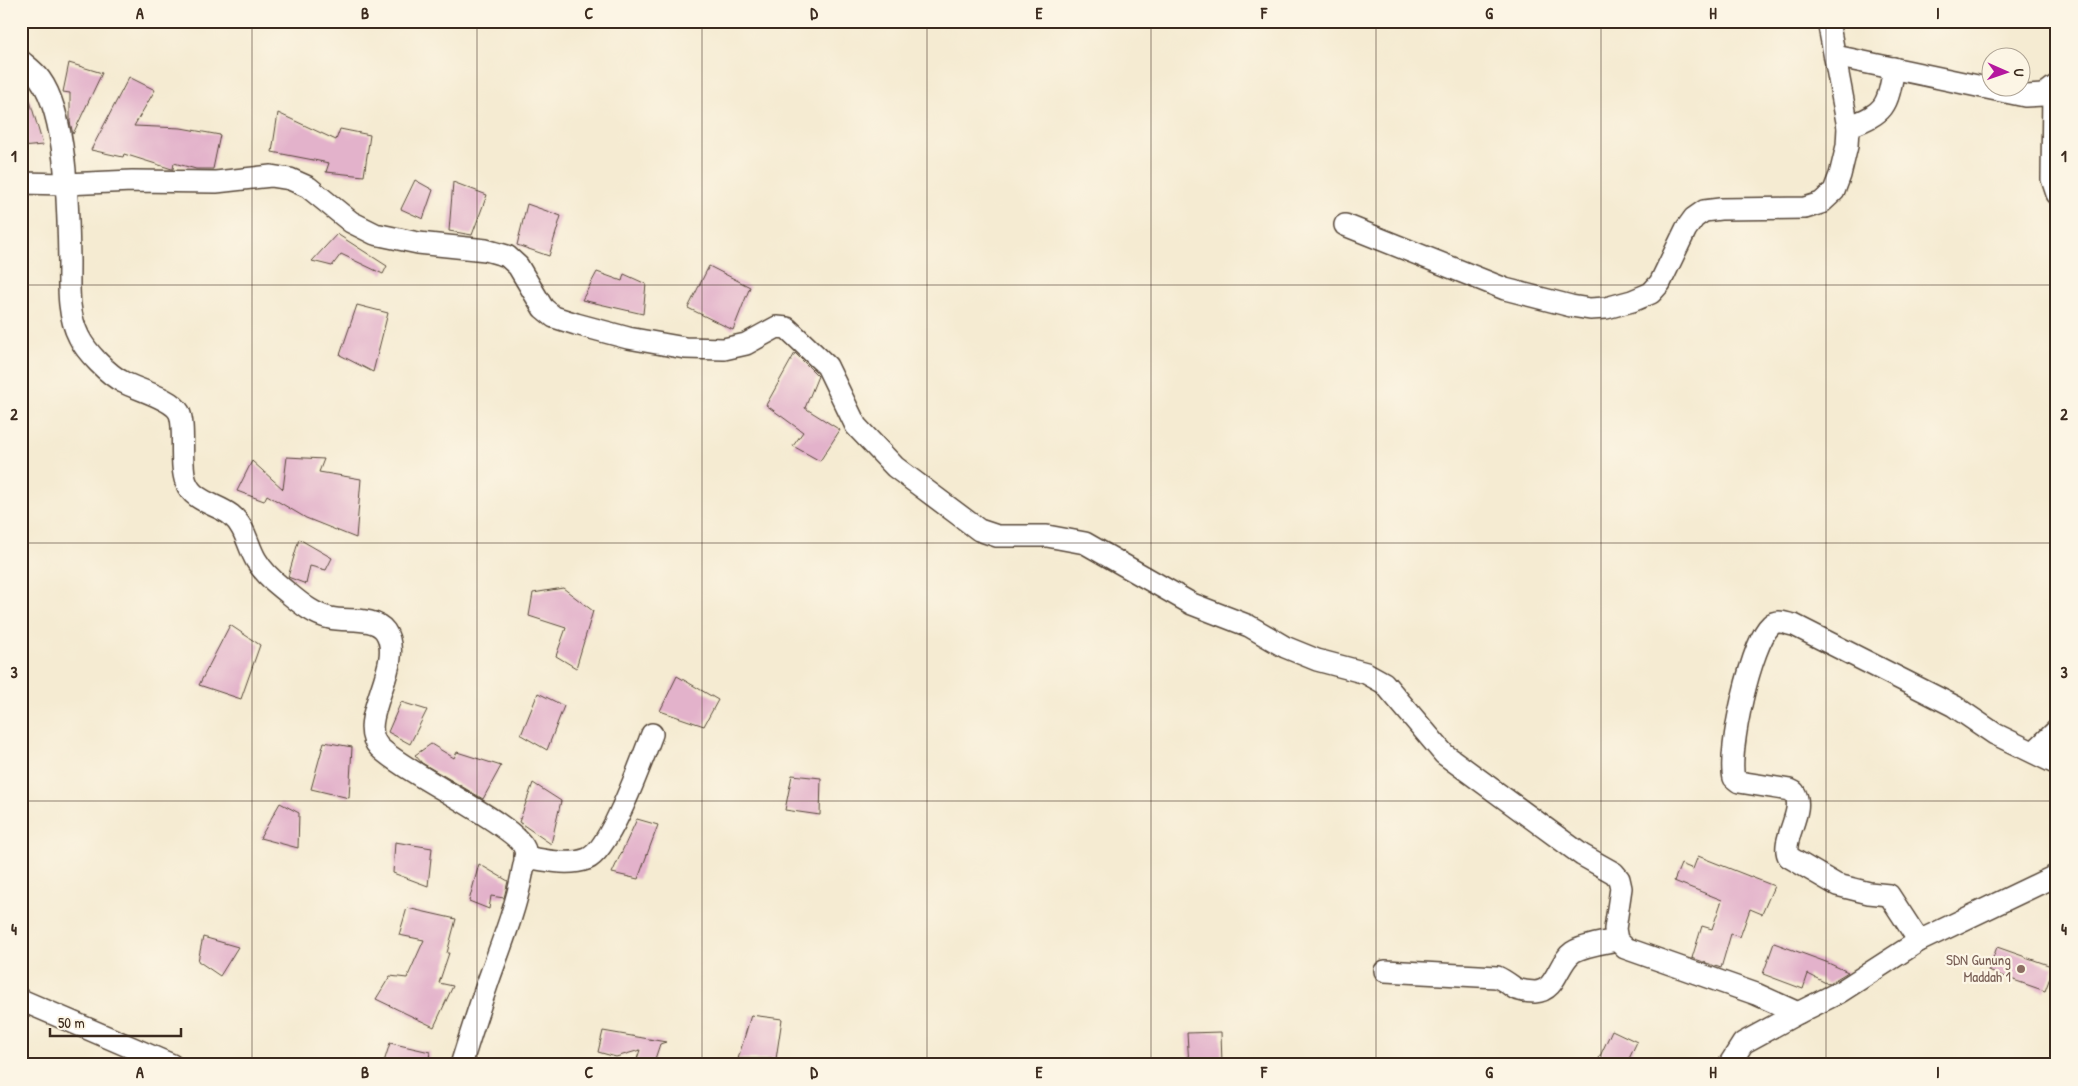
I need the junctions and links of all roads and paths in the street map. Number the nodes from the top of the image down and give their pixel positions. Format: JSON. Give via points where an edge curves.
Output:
{"nodes":[{"id":1,"x":1828,"y":21,"type":"edge"},
{"id":2,"x":1835,"y":56,"type":"junction"},
{"id":3,"x":21,"y":61,"type":"edge"},
{"id":4,"x":1894,"y":68,"type":"junction"},
{"id":5,"x":2055,"y":86,"type":"edge"},
{"id":6,"x":1848,"y":128,"type":"junction"},
{"id":7,"x":21,"y":183,"type":"edge"},
{"id":8,"x":66,"y":184,"type":"junction"},
{"id":9,"x":2057,"y":194,"type":"edge"},
{"id":10,"x":1345,"y":225,"type":"dead end"},
{"id":11,"x":2057,"y":730,"type":"edge"},
{"id":12,"x":652,"y":734,"type":"dead end"},
{"id":13,"x":2034,"y":752,"type":"junction"},
{"id":14,"x":2057,"y":764,"type":"edge"},
{"id":15,"x":525,"y":857,"type":"junction"},
{"id":16,"x":2057,"y":875,"type":"edge"},
{"id":17,"x":1617,"y":940,"type":"junction"},
{"id":18,"x":1919,"y":941,"type":"junction"},
{"id":19,"x":1384,"y":971,"type":"dead end"},
{"id":20,"x":21,"y":1000,"type":"edge"},
{"id":21,"x":1798,"y":1012,"type":"junction"},
{"id":22,"x":172,"y":1065,"type":"edge"},
{"id":23,"x":461,"y":1065,"type":"edge"},
{"id":24,"x":1729,"y":1065,"type":"edge"}],
"edges":[{"from":1,"to":2,"type":"street"},
{"from":2,"to":4,"type":"street"},
{"from":2,"to":6,"type":"street"},
{"from":3,"to":8,"type":"street","via":[[41,80],[57,115]]},
{"from":4,"to":5,"type":"street","via":[[2025,96],[2043,95]]},
{"from":4,"to":6,"type":"street","via":[[1886,105],[1870,119]]},
{"from":5,"to":9,"type":"street","via":[[2051,161]]},
{"from":6,"to":10,"type":"street","via":[[1847,146],[1834,192],[1821,203],[1805,208],[1704,211],[1686,229],[1660,283],[1651,293],[1606,308],[1571,306],[1505,289]]},
{"from":7,"to":8,"type":"street"},
{"from":8,"to":15,"type":"street","via":[[70,303],[78,336],[94,358],[120,381],[168,402],[179,412],[184,479],[190,491],[232,516],[243,528],[256,560],[277,585],[314,614],[376,623],[384,629],[390,641],[388,671],[372,720],[377,746],[412,773],[510,831],[525,847]]},
{"from":8,"to":17,"type":"street","via":[[216,182],[271,176],[290,179],[308,187],[351,222],[375,234],[507,256],[518,266],[543,308],[554,317],[576,324],[685,348],[724,349],[746,344],[777,327],[787,328],[827,366],[856,426],[895,467],[979,530],[997,536],[1047,536],[1085,543],[1192,604],[1248,626],[1285,647],[1317,660],[1366,673],[1384,683],[1444,754],[1582,854],[1614,873],[1621,888],[1615,930]]},
{"from":11,"to":13,"type":"street"},
{"from":12,"to":15,"type":"street","via":[[617,818],[599,850],[587,859],[573,861]]},
{"from":13,"to":14,"type":"street"},
{"from":13,"to":18,"type":"street","via":[[1995,734],[1954,706],[1794,625],[1778,622],[1771,625],[1757,649],[1738,715],[1734,778],[1739,782],[1794,792],[1798,802],[1786,849],[1789,857],[1836,885],[1889,895]]},
{"from":15,"to":23,"type":"street","via":[[516,905]]},
{"from":16,"to":18,"type":"street"},
{"from":17,"to":19,"type":"street","via":[[1572,953],[1542,992],[1516,989],[1497,977]]},
{"from":17,"to":21,"type":"street","via":[[1625,948]]},
{"from":18,"to":21,"type":"street","via":[[1840,992]]},
{"from":20,"to":22,"type":"street"},
{"from":21,"to":24,"type":"street","via":[[1743,1043]]}]}
